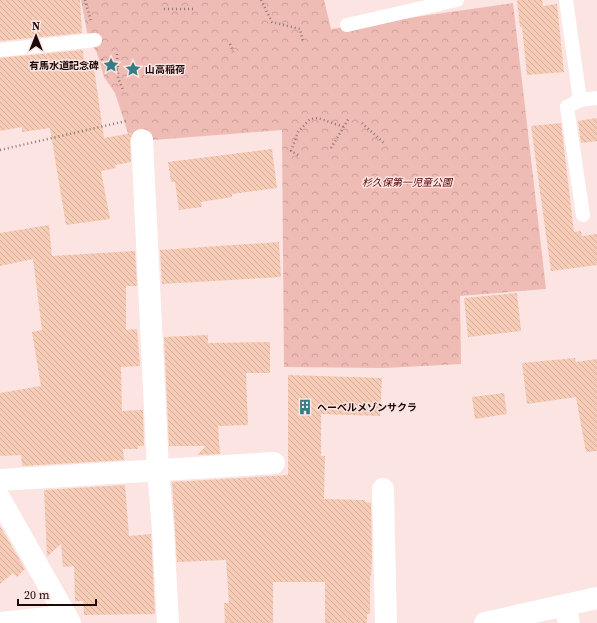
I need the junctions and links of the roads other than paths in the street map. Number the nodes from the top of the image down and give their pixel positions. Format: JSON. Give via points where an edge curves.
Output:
{"nodes":[{"id":1,"x":457,"y":0,"type":"edge"},
{"id":2,"x":566,"y":0,"type":"edge"},
{"id":3,"x":347,"y":25,"type":"dead end"},
{"id":4,"x":95,"y":40,"type":"dead end"},
{"id":5,"x":0,"y":50,"type":"edge"},
{"id":6,"x":597,"y":98,"type":"edge"},
{"id":7,"x":580,"y":100,"type":"junction"},
{"id":8,"x":142,"y":140,"type":"dead end"},
{"id":9,"x":583,"y":215,"type":"dead end"},
{"id":10,"x":274,"y":463,"type":"dead end"},
{"id":11,"x":158,"y":470,"type":"junction"},
{"id":12,"x":0,"y":480,"type":"edge"},
{"id":13,"x":383,"y":489,"type":"dead end"},
{"id":14,"x":0,"y":498,"type":"edge"},
{"id":15,"x":597,"y":598,"type":"edge"},
{"id":16,"x":567,"y":614,"type":"edge"},
{"id":17,"x":68,"y":619,"type":"edge"},
{"id":18,"x":0,"y":623,"type":"edge"},
{"id":19,"x":168,"y":623,"type":"edge"},
{"id":20,"x":386,"y":623,"type":"edge"},
{"id":21,"x":485,"y":623,"type":"edge"}],
"edges":[{"from":1,"to":3,"type":"lane"},
{"from":2,"to":7,"type":"lane"},
{"from":4,"to":5,"type":"lane"},
{"from":6,"to":7,"type":"lane"},
{"from":7,"to":9,"type":"lane","via":[[567,107]]},
{"from":8,"to":11,"type":"street"},
{"from":10,"to":11,"type":"street"},
{"from":11,"to":12,"type":"street"},
{"from":11,"to":19,"type":"street","via":[[164,530]]},
{"from":13,"to":20,"type":"street"},
{"from":14,"to":17,"type":"street"},
{"from":15,"to":16,"type":"street"},
{"from":16,"to":21,"type":"street"},
{"from":17,"to":18,"type":"street"}]}
